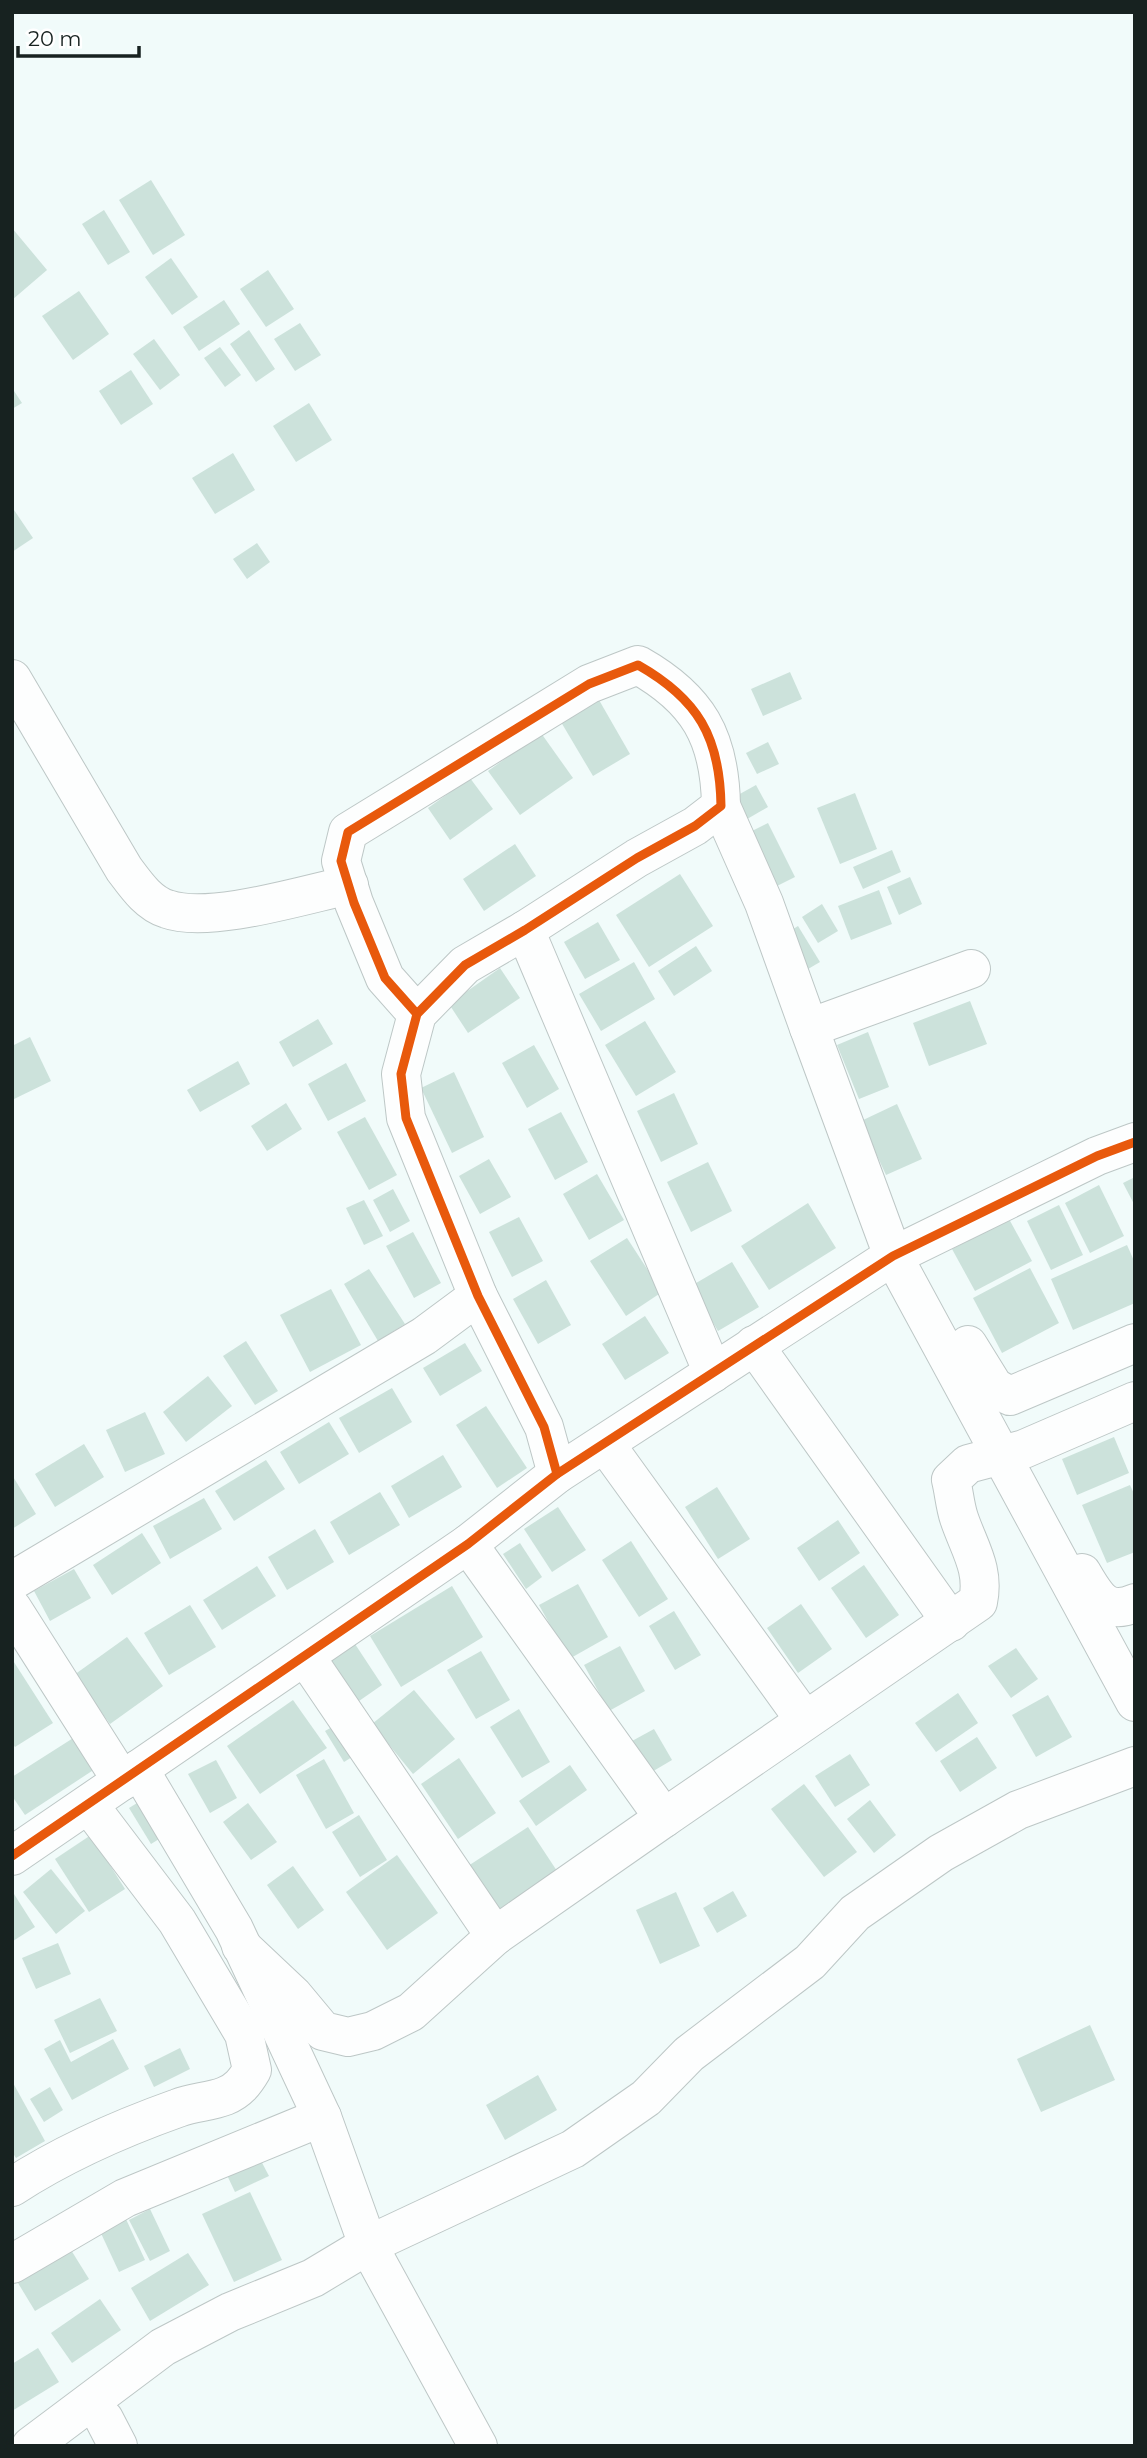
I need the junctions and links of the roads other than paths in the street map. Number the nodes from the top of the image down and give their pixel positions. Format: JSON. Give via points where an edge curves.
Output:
{"nodes":[{"id":1,"x":12,"y":679,"type":"edge"},
{"id":2,"x":721,"y":806,"type":"junction"},
{"id":3,"x":349,"y":885,"type":"junction"},
{"id":4,"x":526,"y":930,"type":"junction"},
{"id":5,"x":971,"y":969,"type":"dead end"},
{"id":6,"x":417,"y":1014,"type":"junction"},
{"id":7,"x":808,"y":1028,"type":"junction"},
{"id":8,"x":1135,"y":1142,"type":"edge"},
{"id":9,"x":902,"y":1251,"type":"junction"},
{"id":10,"x":478,"y":1296,"type":"junction"},
{"id":11,"x":1135,"y":1343,"type":"edge"},
{"id":12,"x":754,"y":1345,"type":"junction"},
{"id":13,"x":713,"y":1373,"type":"junction"},
{"id":14,"x":1135,"y":1401,"type":"edge"},
{"id":15,"x":606,"y":1445,"type":"junction"},
{"id":16,"x":1012,"y":1452,"type":"junction"},
{"id":17,"x":557,"y":1474,"type":"junction"},
{"id":18,"x":468,"y":1544,"type":"junction"},
{"id":19,"x":12,"y":1581,"type":"edge"},
{"id":20,"x":1135,"y":1603,"type":"edge"},
{"id":21,"x":12,"y":1608,"type":"edge"},
{"id":22,"x":951,"y":1622,"type":"junction"},
{"id":23,"x":1124,"y":1654,"type":"edge"},
{"id":24,"x":305,"y":1656,"type":"junction"},
{"id":25,"x":1135,"y":1702,"type":"edge"},
{"id":26,"x":804,"y":1719,"type":"junction"},
{"id":27,"x":1135,"y":1766,"type":"edge"},
{"id":28,"x":130,"y":1775,"type":"junction"},
{"id":29,"x":89,"y":1805,"type":"junction"},
{"id":30,"x":664,"y":1818,"type":"junction"},
{"id":31,"x":12,"y":1856,"type":"edge"},
{"id":32,"x":495,"y":1936,"type":"junction"},
{"id":33,"x":241,"y":1946,"type":"junction"},
{"id":34,"x":322,"y":2117,"type":"junction"},
{"id":35,"x":12,"y":2188,"type":"edge"},
{"id":36,"x":368,"y":2245,"type":"junction"},
{"id":37,"x":12,"y":2264,"type":"edge"},
{"id":38,"x":31,"y":2446,"type":"edge"},
{"id":39,"x":478,"y":2446,"type":"edge"}],
"edges":[{"from":1,"to":3,"type":"street","via":[[124,869],[141,892],[164,909],[184,914],[216,912]]},
{"from":2,"to":3,"type":"street","via":[[720,772],[706,725],[670,683],[638,665],[589,684],[348,832],[341,861]]},
{"from":2,"to":4,"type":"street"},
{"from":2,"to":7,"type":"street","via":[[764,903]]},
{"from":3,"to":6,"type":"street","via":[[385,978]]},
{"from":4,"to":6,"type":"street","via":[[465,965]]},
{"from":4,"to":13,"type":"street"},
{"from":5,"to":7,"type":"street"},
{"from":6,"to":10,"type":"street","via":[[401,1074],[407,1118]]},
{"from":7,"to":9,"type":"street"},
{"from":8,"to":9,"type":"street"},
{"from":9,"to":11,"type":"street","via":[[994,1387],[1010,1396]]},
{"from":9,"to":12,"type":"street"},
{"from":9,"to":16,"type":"street"},
{"from":10,"to":17,"type":"street","via":[[544,1427]]},
{"from":10,"to":19,"type":"street","via":[[424,1336]]},
{"from":12,"to":13,"type":"street"},
{"from":12,"to":22,"type":"street"},
{"from":13,"to":15,"type":"street"},
{"from":14,"to":16,"type":"street"},
{"from":15,"to":17,"type":"street"},
{"from":15,"to":26,"type":"street"},
{"from":16,"to":20,"type":"street","via":[[1084,1576],[1112,1609]]},
{"from":16,"to":22,"type":"street","via":[[968,1464],[951,1480],[982,1585],[978,1602]]},
{"from":16,"to":23,"type":"street"},
{"from":17,"to":18,"type":"street"},
{"from":18,"to":24,"type":"street"},
{"from":18,"to":30,"type":"street"},
{"from":21,"to":28,"type":"street"},
{"from":22,"to":26,"type":"street"},
{"from":23,"to":25,"type":"street"},
{"from":24,"to":28,"type":"street"},
{"from":24,"to":32,"type":"street"},
{"from":26,"to":30,"type":"street"},
{"from":27,"to":36,"type":"street","via":[[1018,1810],[941,1853],[855,1913],[810,1962],[690,2054],[646,2098],[573,2149]]},
{"from":28,"to":29,"type":"street"},
{"from":28,"to":33,"type":"street"},
{"from":29,"to":31,"type":"street"},
{"from":29,"to":35,"type":"street","via":[[177,1922],[244,2034],[252,2070],[238,2089],[225,2096],[182,2106],[111,2133],[54,2160]]},
{"from":30,"to":32,"type":"street"},
{"from":32,"to":33,"type":"street","via":[[411,2012],[373,2031],[348,2037],[323,2031]]},
{"from":33,"to":34,"type":"street"},
{"from":34,"to":36,"type":"street"},
{"from":34,"to":37,"type":"street","via":[[125,2198]]},
{"from":36,"to":38,"type":"street","via":[[313,2278],[230,2312],[163,2347]]},
{"from":36,"to":39,"type":"street"}]}
